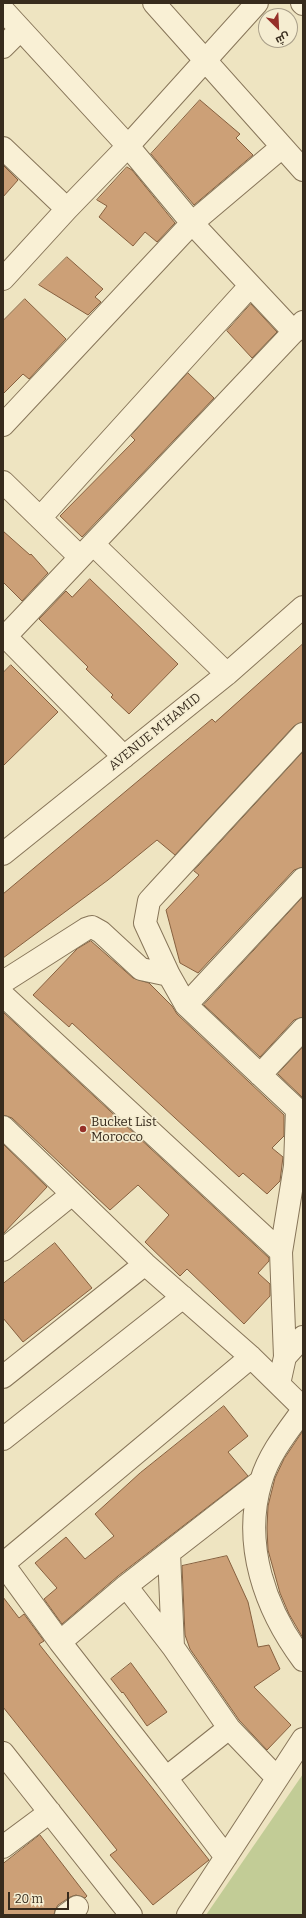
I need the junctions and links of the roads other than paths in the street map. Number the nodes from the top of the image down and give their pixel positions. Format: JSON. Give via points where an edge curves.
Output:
{"nodes":[{"id":1,"x":154,"y":3,"type":"edge"},
{"id":2,"x":257,"y":3,"type":"edge"},
{"id":3,"x":3,"y":10,"type":"edge"},
{"id":4,"x":20,"y":30,"type":"junction"},
{"id":5,"x":3,"y":47,"type":"edge"},
{"id":6,"x":205,"y":61,"type":"junction"},
{"id":7,"x":128,"y":146,"type":"junction"},
{"id":8,"x":282,"y":147,"type":"junction"},
{"id":9,"x":3,"y":148,"type":"edge"},
{"id":10,"x":303,"y":170,"type":"edge"},
{"id":11,"x":67,"y":209,"type":"junction"},
{"id":12,"x":192,"y":223,"type":"junction"},
{"id":13,"x":3,"y":279,"type":"edge"},
{"id":14,"x":250,"y":286,"type":"junction"},
{"id":15,"x":298,"y":327,"type":"edge"},
{"id":16,"x":3,"y":425,"type":"edge"},
{"id":17,"x":3,"y":482,"type":"edge"},
{"id":18,"x":40,"y":518,"type":"junction"},
{"id":19,"x":86,"y":551,"type":"junction"},
{"id":20,"x":303,"y":607,"type":"edge"},
{"id":21,"x":6,"y":643,"type":"edge"},
{"id":22,"x":227,"y":674,"type":"junction"},
{"id":23,"x":303,"y":734,"type":"edge"},
{"id":24,"x":124,"y":757,"type":"junction"},
{"id":25,"x":3,"y":854,"type":"edge"},
{"id":26,"x":303,"y":879,"type":"edge"},
{"id":27,"x":169,"y":975,"type":"junction"},
{"id":28,"x":3,"y":982,"type":"edge"},
{"id":29,"x":3,"y":995,"type":"edge"},
{"id":30,"x":186,"y":1005,"type":"junction"},
{"id":31,"x":303,"y":1029,"type":"edge"},
{"id":32,"x":260,"y":1075,"type":"junction"},
{"id":33,"x":300,"y":1112,"type":"edge"},
{"id":34,"x":3,"y":1127,"type":"edge"},
{"id":35,"x":71,"y":1195,"type":"junction"},
{"id":36,"x":3,"y":1250,"type":"edge"},
{"id":37,"x":281,"y":1252,"type":"junction"},
{"id":38,"x":145,"y":1264,"type":"junction"},
{"id":39,"x":183,"y":1297,"type":"junction"},
{"id":40,"x":303,"y":1337,"type":"edge"},
{"id":41,"x":251,"y":1357,"type":"junction"},
{"id":42,"x":285,"y":1357,"type":"junction"},
{"id":43,"x":3,"y":1377,"type":"edge"},
{"id":44,"x":279,"y":1384,"type":"junction"},
{"id":45,"x":303,"y":1409,"type":"edge"},
{"id":46,"x":3,"y":1439,"type":"edge"},
{"id":47,"x":261,"y":1480,"type":"junction"},
{"id":48,"x":169,"y":1552,"type":"junction"},
{"id":49,"x":3,"y":1564,"type":"edge"},
{"id":50,"x":126,"y":1586,"type":"junction"},
{"id":51,"x":60,"y":1642,"type":"junction"},
{"id":52,"x":173,"y":1647,"type":"junction"},
{"id":53,"x":303,"y":1660,"type":"edge"},
{"id":54,"x":229,"y":1728,"type":"junction"},
{"id":55,"x":303,"y":1739,"type":"edge"},
{"id":56,"x":3,"y":1753,"type":"edge"},
{"id":57,"x":166,"y":1778,"type":"junction"},
{"id":58,"x":277,"y":1778,"type":"junction"},
{"id":59,"x":50,"y":1812,"type":"junction"},
{"id":60,"x":3,"y":1847,"type":"edge"},
{"id":61,"x":226,"y":1857,"type":"junction"},
{"id":62,"x":131,"y":1915,"type":"edge"},
{"id":63,"x":188,"y":1915,"type":"edge"}],
"edges":[{"from":1,"to":6,"type":"street"},
{"from":2,"to":6,"type":"street"},
{"from":3,"to":4,"type":"street"},
{"from":4,"to":5,"type":"street"},
{"from":4,"to":7,"type":"street"},
{"from":6,"to":7,"type":"street"},
{"from":6,"to":8,"type":"street"},
{"from":7,"to":11,"type":"street"},
{"from":7,"to":12,"type":"street"},
{"from":8,"to":10,"type":"street"},
{"from":8,"to":12,"type":"street"},
{"from":9,"to":11,"type":"street"},
{"from":11,"to":13,"type":"street"},
{"from":12,"to":14,"type":"street"},
{"from":12,"to":16,"type":"street"},
{"from":14,"to":15,"type":"street"},
{"from":14,"to":18,"type":"street"},
{"from":15,"to":19,"type":"street"},
{"from":17,"to":18,"type":"street"},
{"from":18,"to":19,"type":"street"},
{"from":19,"to":21,"type":"street"},
{"from":19,"to":22,"type":"street"},
{"from":20,"to":22,"type":"street","name":"AVENUE M'HAMID"},
{"from":21,"to":24,"type":"street"},
{"from":22,"to":24,"type":"street","name":"AVENUE M'HAMID"},
{"from":23,"to":27,"type":"street","via":[[149,901],[145,923]]},
{"from":24,"to":25,"type":"street","name":"AVENUE M'HAMID"},
{"from":26,"to":30,"type":"street"},
{"from":27,"to":28,"type":"street","via":[[141,968],[92,927],[86,928]]},
{"from":27,"to":30,"type":"street"},
{"from":29,"to":37,"type":"street"},
{"from":30,"to":32,"type":"street"},
{"from":31,"to":32,"type":"street"},
{"from":32,"to":33,"type":"street"},
{"from":33,"to":37,"type":"street"},
{"from":34,"to":35,"type":"street"},
{"from":35,"to":36,"type":"street"},
{"from":35,"to":38,"type":"street"},
{"from":37,"to":42,"type":"street"},
{"from":38,"to":39,"type":"street"},
{"from":38,"to":43,"type":"street"},
{"from":39,"to":41,"type":"street"},
{"from":39,"to":46,"type":"street"},
{"from":40,"to":42,"type":"street"},
{"from":41,"to":44,"type":"street"},
{"from":41,"to":49,"type":"street"},
{"from":42,"to":44,"type":"street"},
{"from":44,"to":45,"type":"street"},
{"from":45,"to":47,"type":"street","via":[[272,1456]]},
{"from":47,"to":48,"type":"street"},
{"from":47,"to":53,"type":"street","via":[[254,1529],[255,1551],[261,1577],[270,1605]]},
{"from":48,"to":50,"type":"street"},
{"from":48,"to":52,"type":"street"},
{"from":49,"to":51,"type":"street"},
{"from":50,"to":51,"type":"street"},
{"from":50,"to":52,"type":"street"},
{"from":51,"to":57,"type":"street"},
{"from":52,"to":54,"type":"street"},
{"from":54,"to":57,"type":"street"},
{"from":54,"to":58,"type":"street"},
{"from":55,"to":58,"type":"street"},
{"from":56,"to":59,"type":"street"},
{"from":57,"to":61,"type":"street"},
{"from":58,"to":61,"type":"street"},
{"from":59,"to":60,"type":"street"},
{"from":59,"to":62,"type":"street"},
{"from":61,"to":63,"type":"street"}]}
